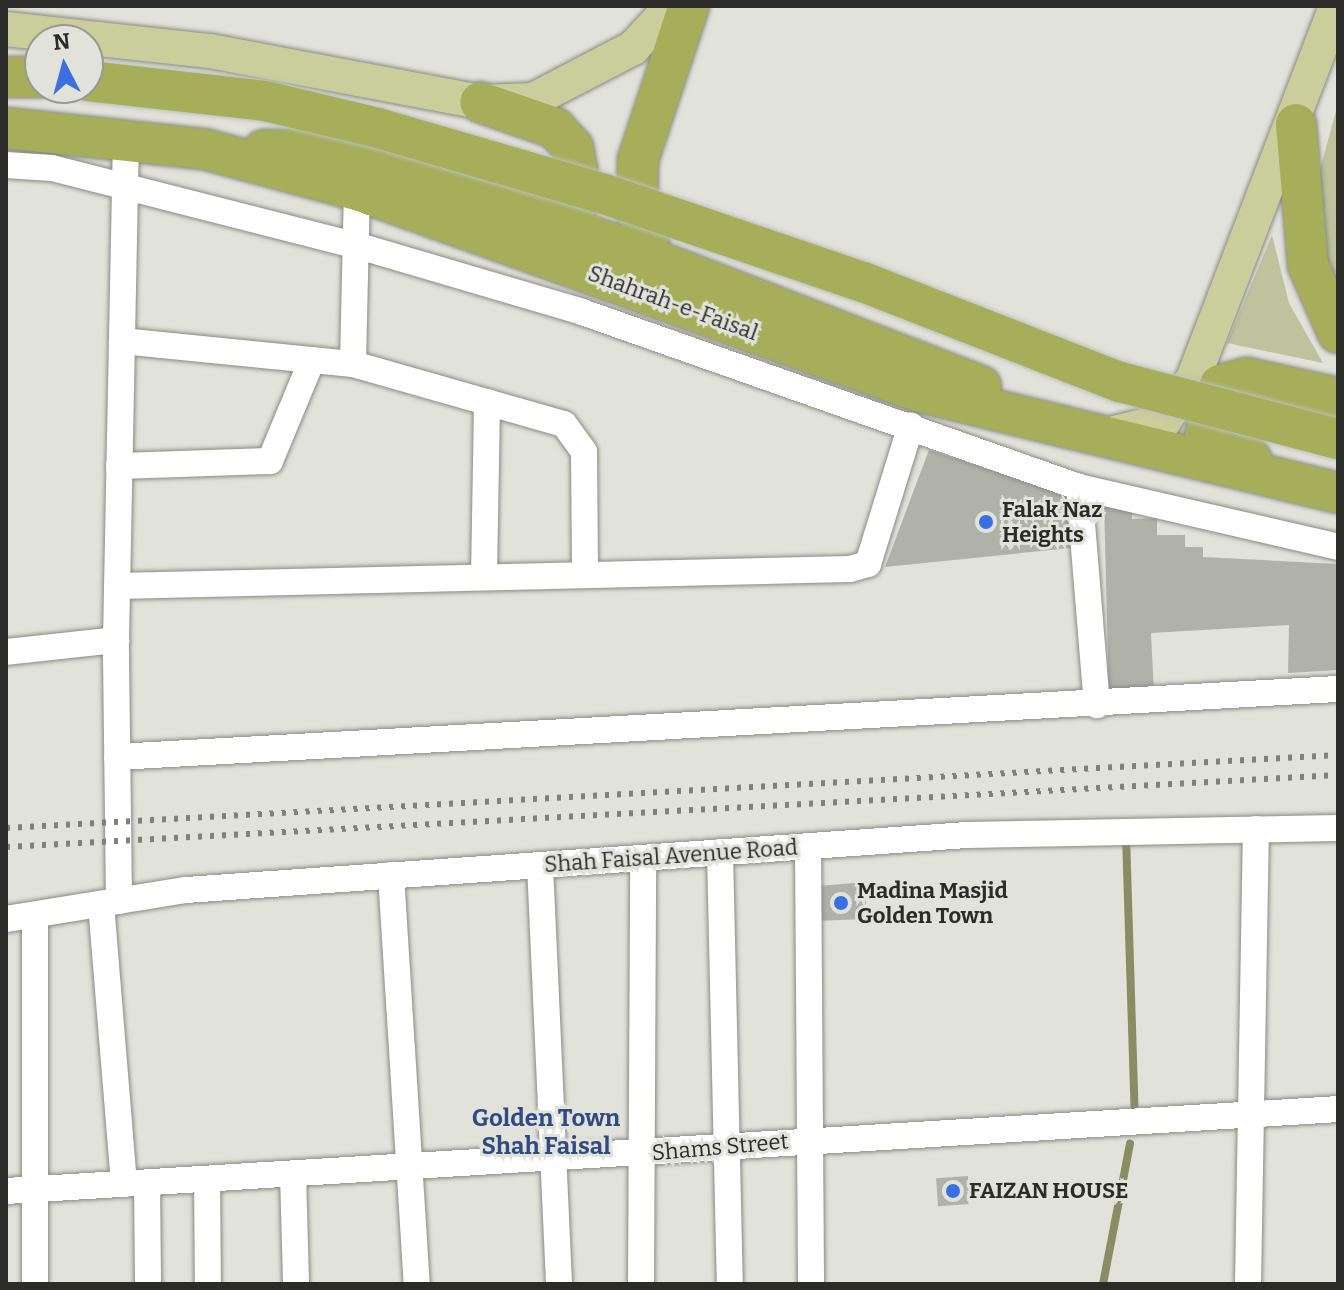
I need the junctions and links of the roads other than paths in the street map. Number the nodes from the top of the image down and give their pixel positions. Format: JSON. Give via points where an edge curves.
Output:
{"nodes":[{"id":1,"x":672,"y":6,"type":"edge"},
{"id":2,"x":689,"y":6,"type":"edge"},
{"id":3,"x":1336,"y":6,"type":"edge"},
{"id":4,"x":6,"y":29,"type":"edge"},
{"id":5,"x":104,"y":83,"type":"edge"},
{"id":6,"x":480,"y":102,"type":"junction"},
{"id":7,"x":1296,"y":124,"type":"junction"},
{"id":8,"x":6,"y":128,"type":"edge"},
{"id":9,"x":126,"y":138,"type":"junction"},
{"id":10,"x":204,"y":149,"type":"junction"},
{"id":11,"x":6,"y":165,"type":"edge"},
{"id":12,"x":125,"y":189,"type":"junction"},
{"id":13,"x":357,"y":190,"type":"junction"},
{"id":14,"x":548,"y":219,"type":"junction"},
{"id":15,"x":355,"y":245,"type":"junction"},
{"id":16,"x":768,"y":303,"type":"junction"},
{"id":17,"x":1338,"y":333,"type":"edge"},
{"id":18,"x":122,"y":341,"type":"junction"},
{"id":19,"x":312,"y":360,"type":"junction"},
{"id":20,"x":353,"y":364,"type":"junction"},
{"id":21,"x":1338,"y":398,"type":"edge"},
{"id":22,"x":487,"y":402,"type":"junction"},
{"id":23,"x":911,"y":425,"type":"junction"},
{"id":24,"x":1081,"y":436,"type":"junction"},
{"id":25,"x":1338,"y":439,"type":"edge"},
{"id":26,"x":119,"y":466,"type":"junction"},
{"id":27,"x":1338,"y":474,"type":"edge"},
{"id":28,"x":1079,"y":487,"type":"junction"},
{"id":29,"x":1338,"y":493,"type":"edge"},
{"id":30,"x":1338,"y":547,"type":"edge"},
{"id":31,"x":585,"y":575,"type":"junction"},
{"id":32,"x":484,"y":577,"type":"junction"},
{"id":33,"x":117,"y":586,"type":"junction"},
{"id":34,"x":116,"y":640,"type":"junction"},
{"id":35,"x":6,"y":652,"type":"edge"},
{"id":36,"x":1338,"y":689,"type":"edge"},
{"id":37,"x":1097,"y":705,"type":"junction"},
{"id":38,"x":117,"y":757,"type":"junction"},
{"id":39,"x":1338,"y":828,"type":"edge"},
{"id":40,"x":1256,"y":829,"type":"junction"},
{"id":41,"x":808,"y":846,"type":"junction"},
{"id":42,"x":720,"y":852,"type":"junction"},
{"id":43,"x":643,"y":858,"type":"junction"},
{"id":44,"x":540,"y":865,"type":"junction"},
{"id":45,"x":391,"y":875,"type":"junction"},
{"id":46,"x":110,"y":902,"type":"junction"},
{"id":47,"x":35,"y":915,"type":"junction"},
{"id":48,"x":6,"y":919,"type":"edge"},
{"id":49,"x":1338,"y":1109,"type":"edge"},
{"id":50,"x":1250,"y":1115,"type":"junction"},
{"id":51,"x":809,"y":1140,"type":"junction"},
{"id":52,"x":726,"y":1146,"type":"junction"},
{"id":53,"x":640,"y":1154,"type":"junction"},
{"id":54,"x":555,"y":1156,"type":"junction"},
{"id":55,"x":405,"y":1167,"type":"junction"},
{"id":56,"x":293,"y":1174,"type":"junction"},
{"id":57,"x":207,"y":1179,"type":"junction"},
{"id":58,"x":135,"y":1184,"type":"junction"},
{"id":59,"x":35,"y":1189,"type":"junction"},
{"id":60,"x":6,"y":1191,"type":"edge"},
{"id":61,"x":35,"y":1284,"type":"edge"},
{"id":62,"x":148,"y":1284,"type":"edge"},
{"id":63,"x":208,"y":1284,"type":"edge"},
{"id":64,"x":296,"y":1284,"type":"edge"},
{"id":65,"x":417,"y":1284,"type":"edge"},
{"id":66,"x":559,"y":1284,"type":"edge"},
{"id":67,"x":641,"y":1284,"type":"edge"},
{"id":68,"x":730,"y":1284,"type":"edge"},
{"id":69,"x":811,"y":1284,"type":"edge"},
{"id":70,"x":1248,"y":1284,"type":"edge"}],
"edges":[{"from":1,"to":6,"type":"main road","via":[[633,48],[586,79],[533,100]]},
{"from":2,"to":16,"type":"highway","via":[[648,119],[637,214],[671,254]]},
{"from":3,"to":7,"type":"main road"},
{"from":4,"to":6,"type":"main road","via":[[210,51]]},
{"from":5,"to":25,"type":"highway","bridge":true,"via":[[265,101],[378,128],[604,194],[863,282],[1120,382]]},
{"from":6,"to":14,"type":"highway","via":[[555,128],[573,148],[582,196],[570,216]]},
{"from":7,"to":17,"type":"highway","via":[[1308,265]]},
{"from":7,"to":24,"type":"main road","via":[[1175,409],[1145,430]]},
{"from":8,"to":9,"type":"highway","name":"Shahrah-e-Faisal"},
{"from":9,"to":10,"type":"highway","name":"Shahrah-e-Faisal"},
{"from":9,"to":12,"type":"street"},
{"from":10,"to":13,"type":"highway","name":"Shahrah-e-Faisal"},
{"from":10,"to":14,"type":"highway","via":[[319,150]]},
{"from":11,"to":12,"type":"street","via":[[52,168]]},
{"from":12,"to":15,"type":"street"},
{"from":12,"to":18,"type":"street"},
{"from":13,"to":15,"type":"street"},
{"from":13,"to":24,"type":"highway","name":"Shahrah-e-Faisal","via":[[921,392]]},
{"from":14,"to":16,"type":"highway"},
{"from":15,"to":20,"type":"street"},
{"from":15,"to":23,"type":"street","via":[[582,312]]},
{"from":16,"to":24,"type":"highway","via":[[971,382]]},
{"from":18,"to":19,"type":"street"},
{"from":18,"to":26,"type":"street"},
{"from":19,"to":20,"type":"street"},
{"from":19,"to":26,"type":"street","via":[[270,461]]},
{"from":20,"to":22,"type":"street"},
{"from":21,"to":27,"type":"highway","via":[[1240,378],[1212,394],[1205,436],[1225,454]]},
{"from":22,"to":31,"type":"street","via":[[564,424],[584,452]]},
{"from":22,"to":32,"type":"street"},
{"from":23,"to":28,"type":"street"},
{"from":23,"to":31,"type":"street","via":[[868,564]]},
{"from":24,"to":29,"type":"highway","name":"Shahrah-e-Faisal"},
{"from":26,"to":33,"type":"street"},
{"from":28,"to":30,"type":"street"},
{"from":28,"to":37,"type":"street"},
{"from":31,"to":32,"type":"street"},
{"from":32,"to":33,"type":"street"},
{"from":33,"to":34,"type":"street"},
{"from":34,"to":35,"type":"street"},
{"from":34,"to":38,"type":"street"},
{"from":36,"to":37,"type":"street"},
{"from":37,"to":38,"type":"street"},
{"from":38,"to":46,"type":"street"},
{"from":39,"to":40,"type":"street","name":"Shah Faisal Avenue Road"},
{"from":40,"to":41,"type":"street","name":"Shah Faisal Avenue Road","via":[[1006,833]]},
{"from":40,"to":50,"type":"street"},
{"from":41,"to":42,"type":"street","name":"Shah Faisal Avenue Road"},
{"from":41,"to":51,"type":"street"},
{"from":42,"to":43,"type":"street","name":"Shah Faisal Avenue Road"},
{"from":42,"to":52,"type":"street"},
{"from":43,"to":44,"type":"street","name":"Shah Faisal Avenue Road"},
{"from":43,"to":53,"type":"street"},
{"from":44,"to":45,"type":"street","name":"Shah Faisal Avenue Road"},
{"from":44,"to":54,"type":"street"},
{"from":45,"to":46,"type":"street","name":"Shah Faisal Avenue Road"},
{"from":45,"to":55,"type":"street"},
{"from":46,"to":47,"type":"street","name":"Shah Faisal Avenue Road"},
{"from":46,"to":58,"type":"street"},
{"from":47,"to":48,"type":"street","name":"Shah Faisal Avenue Road"},
{"from":47,"to":59,"type":"street"},
{"from":49,"to":50,"type":"street","name":"Shams Street"},
{"from":50,"to":51,"type":"street","name":"Shams Street"},
{"from":50,"to":70,"type":"street"},
{"from":51,"to":52,"type":"street","name":"Shams Street"},
{"from":51,"to":69,"type":"street"},
{"from":52,"to":53,"type":"street","name":"Shams Street"},
{"from":52,"to":68,"type":"street"},
{"from":53,"to":54,"type":"street","name":"Shams Street"},
{"from":53,"to":67,"type":"street"},
{"from":54,"to":55,"type":"street","name":"Shams Street"},
{"from":54,"to":66,"type":"street"},
{"from":55,"to":56,"type":"street","name":"Shams Street"},
{"from":55,"to":65,"type":"street"},
{"from":56,"to":57,"type":"street","name":"Shams Street"},
{"from":56,"to":64,"type":"street"},
{"from":57,"to":58,"type":"street","name":"Shams Street"},
{"from":57,"to":63,"type":"street"},
{"from":58,"to":59,"type":"street","name":"Shams Street"},
{"from":58,"to":62,"type":"street"},
{"from":59,"to":60,"type":"street","name":"Shams Street"},
{"from":59,"to":61,"type":"street"}]}
